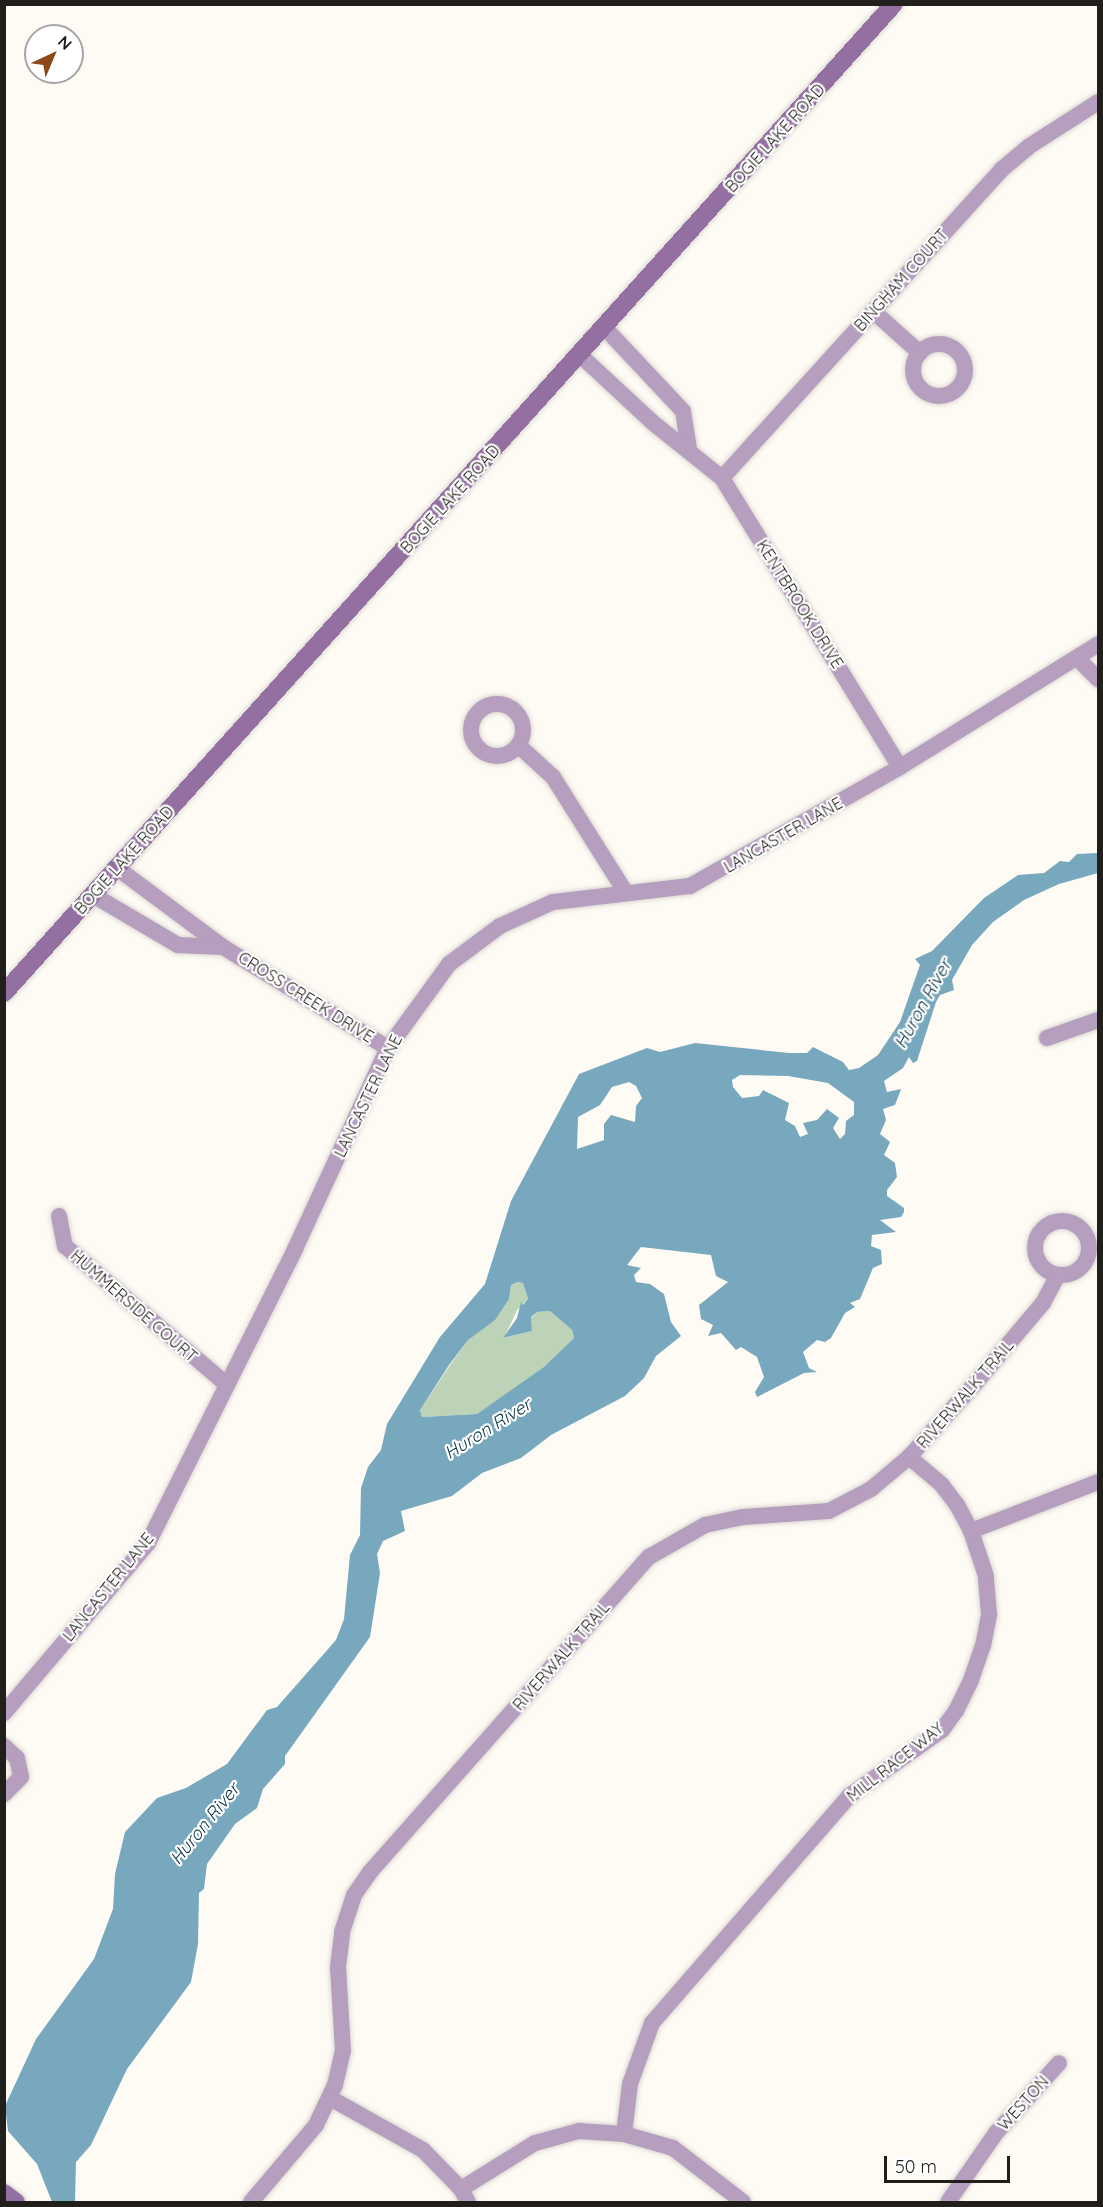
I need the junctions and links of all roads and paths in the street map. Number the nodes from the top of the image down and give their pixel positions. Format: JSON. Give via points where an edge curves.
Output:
{"nodes":[{"id":1,"x":894,"y":4,"type":"edge"},
{"id":2,"x":1098,"y":102,"type":"edge"},
{"id":3,"x":873,"y":311,"type":"junction"},
{"id":4,"x":604,"y":327,"type":"junction"},
{"id":5,"x":920,"y":352,"type":"dead end"},
{"id":6,"x":580,"y":355,"type":"junction"},
{"id":7,"x":689,"y":450,"type":"junction"},
{"id":8,"x":722,"y":478,"type":"junction"},
{"id":9,"x":1098,"y":644,"type":"edge"},
{"id":10,"x":1077,"y":658,"type":"junction"},
{"id":11,"x":1098,"y":679,"type":"edge"},
{"id":12,"x":519,"y":746,"type":"dead end"},
{"id":13,"x":900,"y":767,"type":"junction"},
{"id":14,"x":117,"y":868,"type":"junction"},
{"id":15,"x":626,"y":893,"type":"junction"},
{"id":16,"x":93,"y":895,"type":"junction"},
{"id":17,"x":223,"y":946,"type":"junction"},
{"id":18,"x":4,"y":993,"type":"edge"},
{"id":19,"x":1098,"y":1020,"type":"edge"},
{"id":20,"x":1047,"y":1038,"type":"dead end"},
{"id":21,"x":388,"y":1048,"type":"junction"},
{"id":22,"x":59,"y":1216,"type":"dead end"},
{"id":23,"x":1058,"y":1275,"type":"dead end"},
{"id":24,"x":227,"y":1385,"type":"junction"},
{"id":25,"x":909,"y":1457,"type":"junction"},
{"id":26,"x":1098,"y":1482,"type":"edge"},
{"id":27,"x":971,"y":1531,"type":"junction"},
{"id":28,"x":4,"y":1713,"type":"edge"},
{"id":29,"x":4,"y":1746,"type":"edge"},
{"id":30,"x":4,"y":1794,"type":"edge"},
{"id":31,"x":1059,"y":2063,"type":"dead end"},
{"id":32,"x":330,"y":2098,"type":"junction"},
{"id":33,"x":624,"y":2134,"type":"junction"},
{"id":34,"x":4,"y":2193,"type":"edge"},
{"id":35,"x":464,"y":2196,"type":"edge"},
{"id":36,"x":16,"y":2202,"type":"edge"},
{"id":37,"x":251,"y":2202,"type":"edge"},
{"id":38,"x":743,"y":2202,"type":"edge"},
{"id":39,"x":948,"y":2202,"type":"edge"}],
"edges":[{"from":1,"to":4,"type":"main road","name":"BOGIE LAKE ROAD"},
{"from":2,"to":3,"type":"street","name":"BINGHAM COURT","via":[[1028,147],[1001,170]]},
{"from":3,"to":5,"type":"street"},
{"from":3,"to":8,"type":"street","name":"BINGHAM COURT"},
{"from":4,"to":6,"type":"main road","name":"BOGIE LAKE ROAD"},
{"from":4,"to":7,"type":"street","via":[[683,411]]},
{"from":6,"to":7,"type":"street","name":"KENTBROOK DRIVE","via":[[652,422]]},
{"from":6,"to":14,"type":"main road","name":"BOGIE LAKE ROAD"},
{"from":7,"to":8,"type":"street","name":"KENTBROOK DRIVE"},
{"from":8,"to":13,"type":"street","name":"KENTBROOK DRIVE"},
{"from":9,"to":10,"type":"street","name":"LANCASTER LANE"},
{"from":10,"to":11,"type":"street"},
{"from":10,"to":13,"type":"street","name":"LANCASTER LANE"},
{"from":12,"to":15,"type":"street","via":[[553,777]]},
{"from":13,"to":15,"type":"street","name":"LANCASTER LANE","via":[[690,886]]},
{"from":14,"to":16,"type":"main road","name":"BOGIE LAKE ROAD"},
{"from":14,"to":17,"type":"street","name":"CROSS CREEK DRIVE"},
{"from":15,"to":21,"type":"street","name":"LANCASTER LANE","via":[[553,902],[500,926],[449,964]]},
{"from":16,"to":17,"type":"street","name":"CROSS CREEK DRIVE","via":[[178,945]]},
{"from":16,"to":18,"type":"main road","name":"BOGIE LAKE ROAD"},
{"from":17,"to":21,"type":"street","name":"CROSS CREEK DRIVE"},
{"from":19,"to":20,"type":"street"},
{"from":21,"to":24,"type":"street","name":"LANCASTER LANE"},
{"from":22,"to":24,"type":"street","name":"HUMMERSIDE COURT","via":[[65,1246]]},
{"from":23,"to":25,"type":"street","name":"RIVERWALK TRAIL","via":[[1043,1303]]},
{"from":24,"to":28,"type":"street","name":"LANCASTER LANE","via":[[148,1544]]},
{"from":25,"to":27,"type":"street","name":"MILL RACE WAY","via":[[941,1484]]},
{"from":25,"to":32,"type":"street","name":"RIVERWALK TRAIL","via":[[871,1489],[841,1506],[814,1514],[720,1521],[677,1538],[641,1565],[370,1872],[354,1895],[339,1950],[343,2051]]},
{"from":26,"to":27,"type":"street"},
{"from":27,"to":33,"type":"street","name":"MILL RACE WAY","via":[[986,1576],[988,1614],[983,1646],[956,1711],[934,1736],[849,1796],[652,2024],[630,2084]]},
{"from":29,"to":30,"type":"street","via":[[17,1758],[21,1777]]},
{"from":31,"to":39,"type":"street","name":"WESTON","via":[[996,2133]]},
{"from":32,"to":35,"type":"street","via":[[423,2150]]},
{"from":32,"to":37,"type":"street","name":"RIVERWALK TRAIL","via":[[315,2125]]},
{"from":33,"to":35,"type":"street","via":[[579,2131],[535,2143]]},
{"from":33,"to":38,"type":"street","via":[[673,2148]]},
{"from":34,"to":36,"type":"main road"}]}
